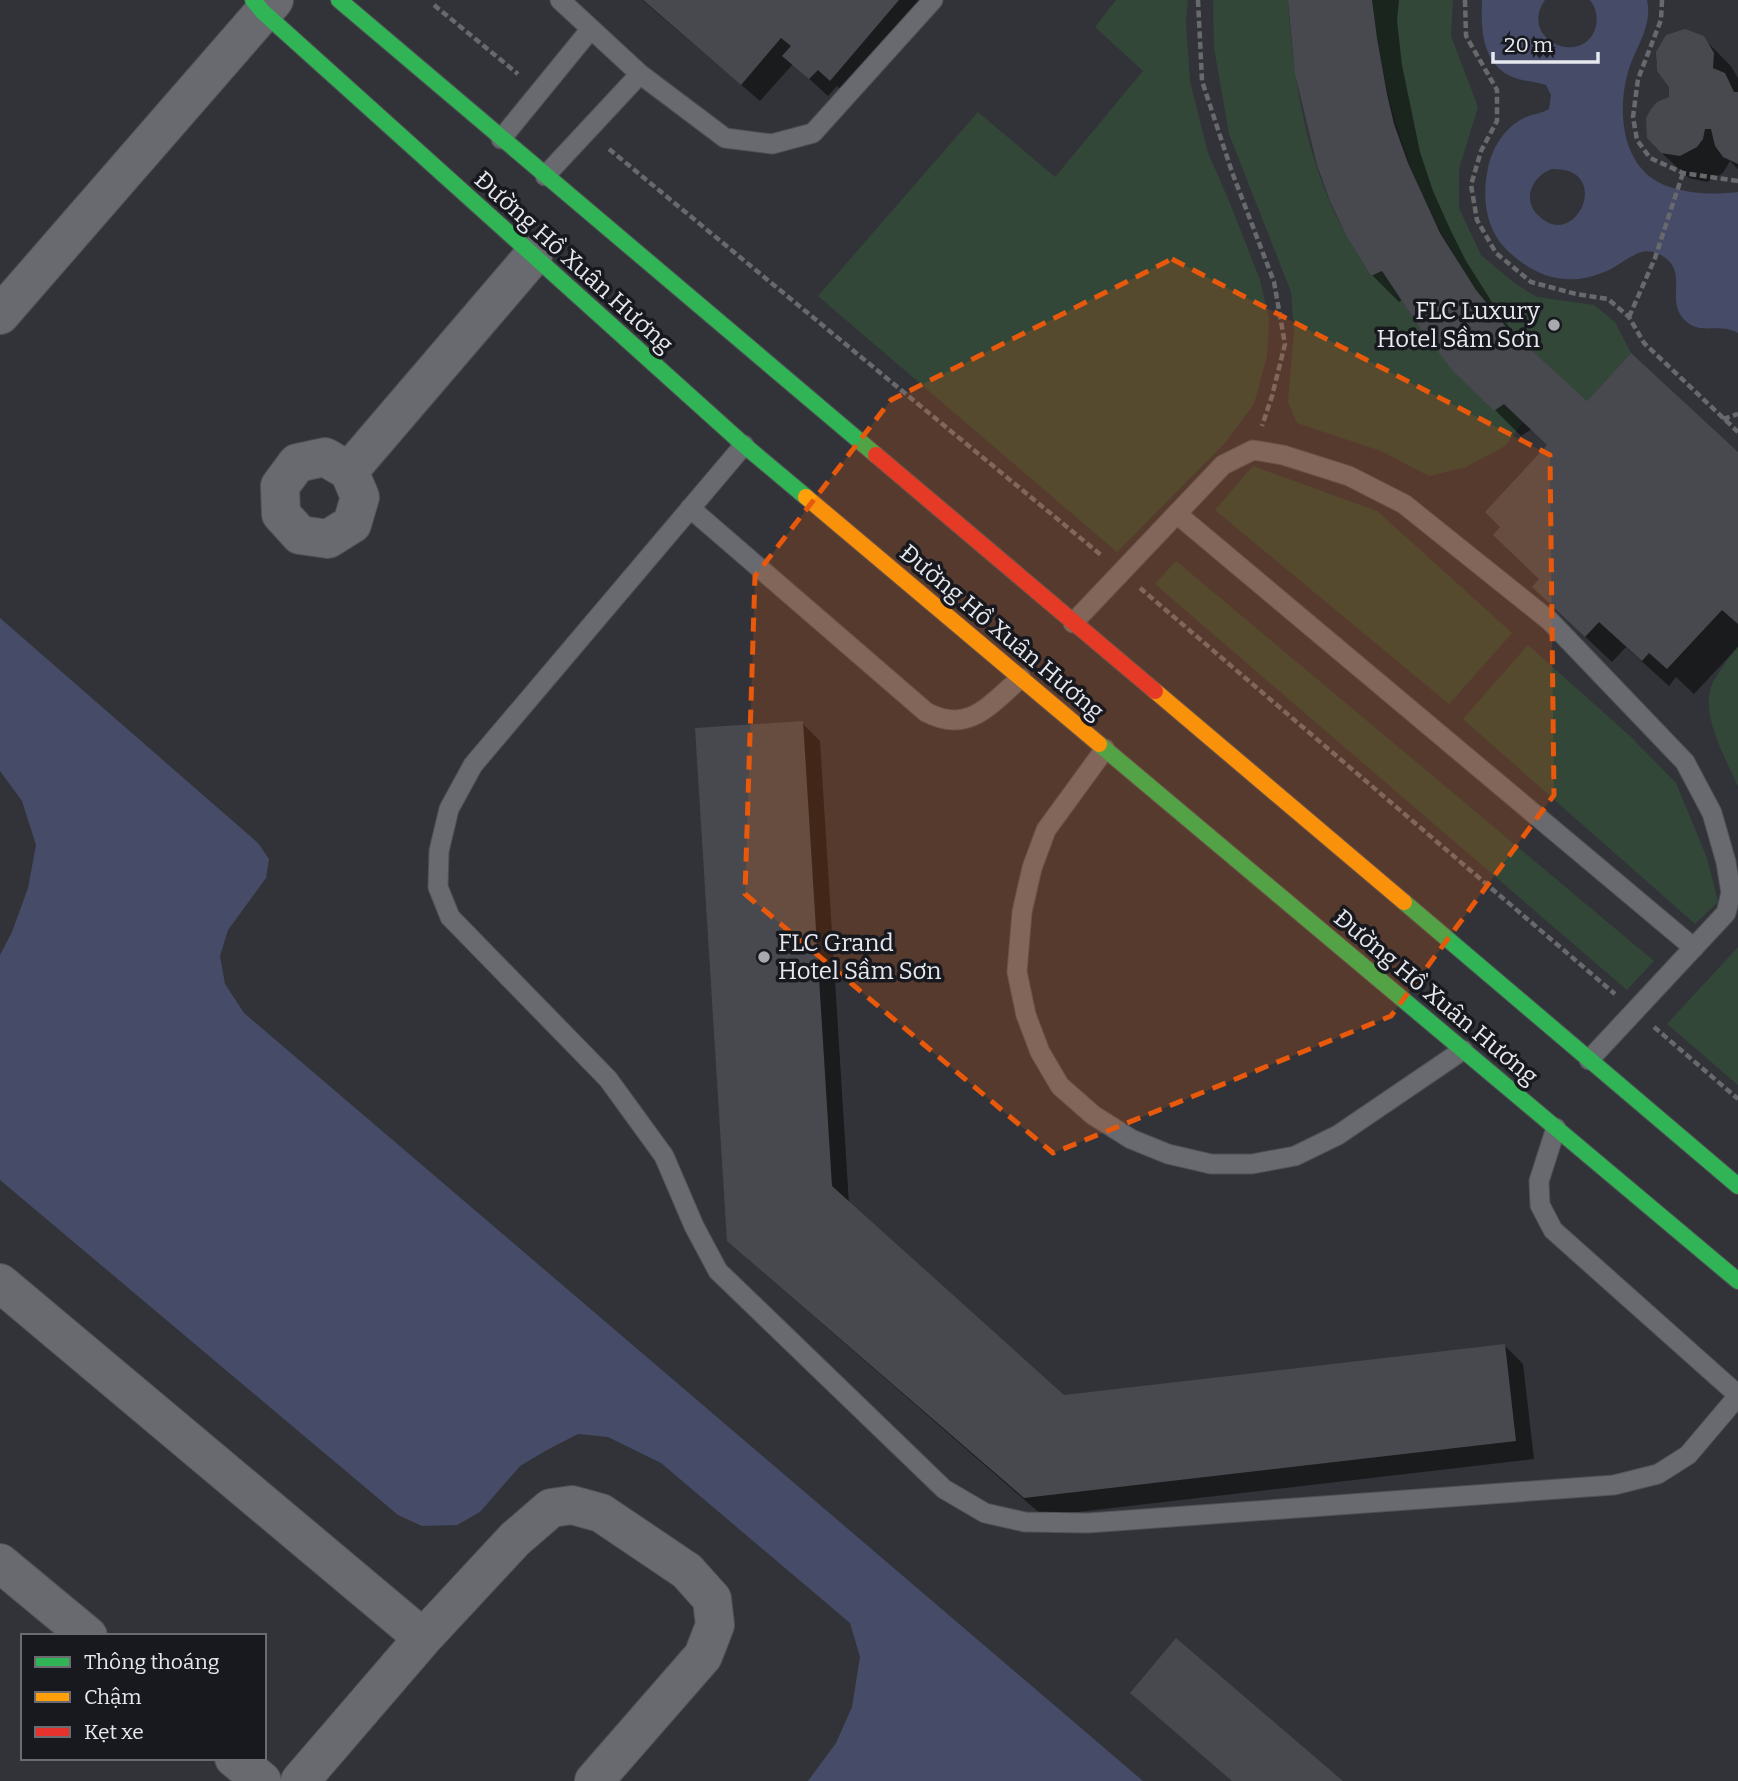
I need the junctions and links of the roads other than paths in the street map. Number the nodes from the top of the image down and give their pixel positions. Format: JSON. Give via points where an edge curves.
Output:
{"nodes":[{"id":1,"x":339,"y":0,"type":"edge"},
{"id":2,"x":560,"y":0,"type":"edge"},
{"id":3,"x":933,"y":0,"type":"edge"},
{"id":4,"x":263,"y":4,"type":"edge"},
{"id":5,"x":590,"y":30,"type":"junction"},
{"id":6,"x":640,"y":74,"type":"junction"},
{"id":7,"x":501,"y":139,"type":"junction"},
{"id":8,"x":545,"y":176,"type":"junction"},
{"id":9,"x":533,"y":256,"type":"junction"},
{"id":10,"x":0,"y":315,"type":"edge"},
{"id":11,"x":744,"y":445,"type":"junction"},
{"id":12,"x":349,"y":471,"type":"dead end"},
{"id":13,"x":690,"y":508,"type":"junction"},
{"id":14,"x":1177,"y":514,"type":"junction"},
{"id":15,"x":1073,"y":623,"type":"junction"},
{"id":16,"x":1021,"y":678,"type":"junction"},
{"id":17,"x":1105,"y":749,"type":"junction"},
{"id":18,"x":1694,"y":948,"type":"junction"},
{"id":19,"x":1463,"y":1050,"type":"junction"},
{"id":20,"x":1590,"y":1060,"type":"junction"},
{"id":21,"x":1556,"y":1128,"type":"junction"},
{"id":22,"x":1738,"y":1186,"type":"edge"},
{"id":23,"x":1738,"y":1281,"type":"edge"},
{"id":24,"x":0,"y":1283,"type":"edge"},
{"id":25,"x":1738,"y":1395,"type":"edge"},
{"id":26,"x":0,"y":1563,"type":"edge"},
{"id":27,"x":86,"y":1634,"type":"edge"},
{"id":28,"x":423,"y":1638,"type":"junction"},
{"id":29,"x":236,"y":1760,"type":"edge"},
{"id":30,"x":262,"y":1781,"type":"edge"},
{"id":31,"x":300,"y":1781,"type":"edge"},
{"id":32,"x":594,"y":1781,"type":"edge"}],
"edges":[{"from":1,"to":7,"type":"main road","name":"Đường Hồ Xuân Hương"},
{"from":2,"to":5,"type":"lane"},
{"from":3,"to":6,"type":"lane","via":[[813,133],[772,144],[725,138]]},
{"from":4,"to":9,"type":"main road","name":"Đường Hồ Xuân Hương"},
{"from":4,"to":10,"type":"street"},
{"from":5,"to":6,"type":"lane"},
{"from":5,"to":7,"type":"lane"},
{"from":6,"to":8,"type":"lane"},
{"from":7,"to":8,"type":"main road","name":"Đường Hồ Xuân Hương"},
{"from":8,"to":15,"type":"main road","name":"Đường Hồ Xuân Hương"},
{"from":9,"to":11,"type":"main road","name":"Đường Hồ Xuân Hương"},
{"from":9,"to":12,"type":"street"},
{"from":11,"to":13,"type":"lane"},
{"from":11,"to":16,"type":"main road","name":"Đường Hồ Xuân Hương"},
{"from":13,"to":16,"type":"lane","via":[[926,712],[942,720],[976,716]]},
{"from":13,"to":25,"type":"lane","via":[[473,765],[449,809],[439,851],[439,887],[450,917],[608,1079],[664,1156],[718,1271],[944,1489],[985,1513],[1025,1522],[1088,1523],[1614,1485],[1658,1474],[1688,1455]]},
{"from":14,"to":15,"type":"lane"},
{"from":14,"to":18,"type":"lane"},
{"from":14,"to":18,"type":"lane","via":[[1223,465],[1253,450],[1283,455],[1349,476],[1404,504],[1550,621],[1685,762],[1712,813],[1731,893],[1726,913]]},
{"from":15,"to":20,"type":"main road","name":"Đường Hồ Xuân Hương"},
{"from":16,"to":17,"type":"main road","name":"Đường Hồ Xuân Hương"},
{"from":17,"to":19,"type":"main road","name":"Đường Hồ Xuân Hương"},
{"from":17,"to":19,"type":"lane","via":[[1046,830],[1022,912],[1017,972],[1040,1052],[1060,1086],[1093,1115],[1131,1139],[1168,1154],[1211,1164],[1252,1164],[1295,1156],[1338,1135]]},
{"from":18,"to":20,"type":"lane"},
{"from":19,"to":21,"type":"main road","name":"Đường Hồ Xuân Hương"},
{"from":20,"to":22,"type":"main road","name":"Đường Hồ Xuân Hương"},
{"from":21,"to":23,"type":"main road","name":"Đường Hồ Xuân Hương"},
{"from":21,"to":25,"type":"lane","via":[[1539,1181],[1540,1205],[1553,1230]]},
{"from":24,"to":28,"type":"street"},
{"from":26,"to":27,"type":"street"},
{"from":28,"to":31,"type":"street"},
{"from":28,"to":32,"type":"street","via":[[515,1539],[551,1508],[572,1505],[601,1513],[687,1571],[712,1599],[715,1625],[703,1656]]},
{"from":29,"to":30,"type":"street"}]}
